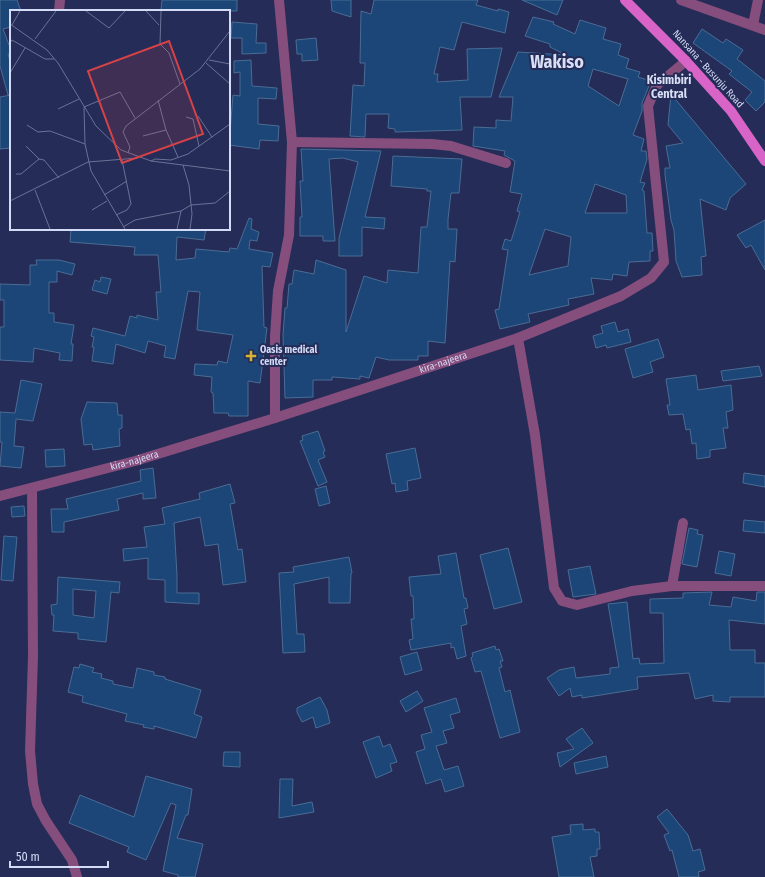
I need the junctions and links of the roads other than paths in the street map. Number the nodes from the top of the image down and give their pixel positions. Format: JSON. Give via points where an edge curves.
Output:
{"nodes":[{"id":1,"x":60,"y":0,"type":"edge"},
{"id":2,"x":279,"y":0,"type":"edge"},
{"id":3,"x":625,"y":0,"type":"edge"},
{"id":4,"x":680,"y":0,"type":"edge"},
{"id":5,"x":758,"y":0,"type":"edge"},
{"id":6,"x":59,"y":10,"type":"edge"},
{"id":7,"x":753,"y":25,"type":"junction"},
{"id":8,"x":765,"y":30,"type":"edge"},
{"id":9,"x":686,"y":61,"type":"junction"},
{"id":10,"x":292,"y":142,"type":"junction"},
{"id":11,"x":765,"y":161,"type":"edge"},
{"id":12,"x":506,"y":163,"type":"dead end"},
{"id":13,"x":518,"y":338,"type":"junction"},
{"id":14,"x":275,"y":418,"type":"junction"},
{"id":15,"x":32,"y":489,"type":"junction"},
{"id":16,"x":0,"y":496,"type":"edge"},
{"id":17,"x":683,"y":524,"type":"dead end"},
{"id":18,"x":672,"y":586,"type":"junction"},
{"id":19,"x":765,"y":586,"type":"edge"},
{"id":20,"x":77,"y":877,"type":"edge"}],
"edges":[{"from":1,"to":6,"type":"street"},
{"from":2,"to":10,"type":"street"},
{"from":3,"to":9,"type":"main road","name":"Nansana - Busunju Road"},
{"from":4,"to":7,"type":"street"},
{"from":5,"to":7,"type":"street"},
{"from":7,"to":8,"type":"street"},
{"from":9,"to":11,"type":"main road","name":"Nansana - Busunju Road","via":[[731,111]]},
{"from":9,"to":13,"type":"street","name":"kira-najeera","via":[[657,85],[648,106],[664,262],[651,278],[621,296]]},
{"from":10,"to":12,"type":"street","via":[[432,144],[451,146]]},
{"from":10,"to":14,"type":"street","via":[[289,235],[278,291],[275,336]]},
{"from":13,"to":14,"type":"street","name":"kira-najeera"},
{"from":13,"to":18,"type":"street","via":[[535,435],[554,588],[562,601],[577,605],[632,591]]},
{"from":14,"to":15,"type":"street","name":"kira-najeera","via":[[135,461]]},
{"from":15,"to":16,"type":"street","name":"kira-najeera"},
{"from":15,"to":20,"type":"street","via":[[30,751],[33,778],[38,804],[72,860]]},
{"from":17,"to":18,"type":"street"},
{"from":18,"to":19,"type":"street"}]}
